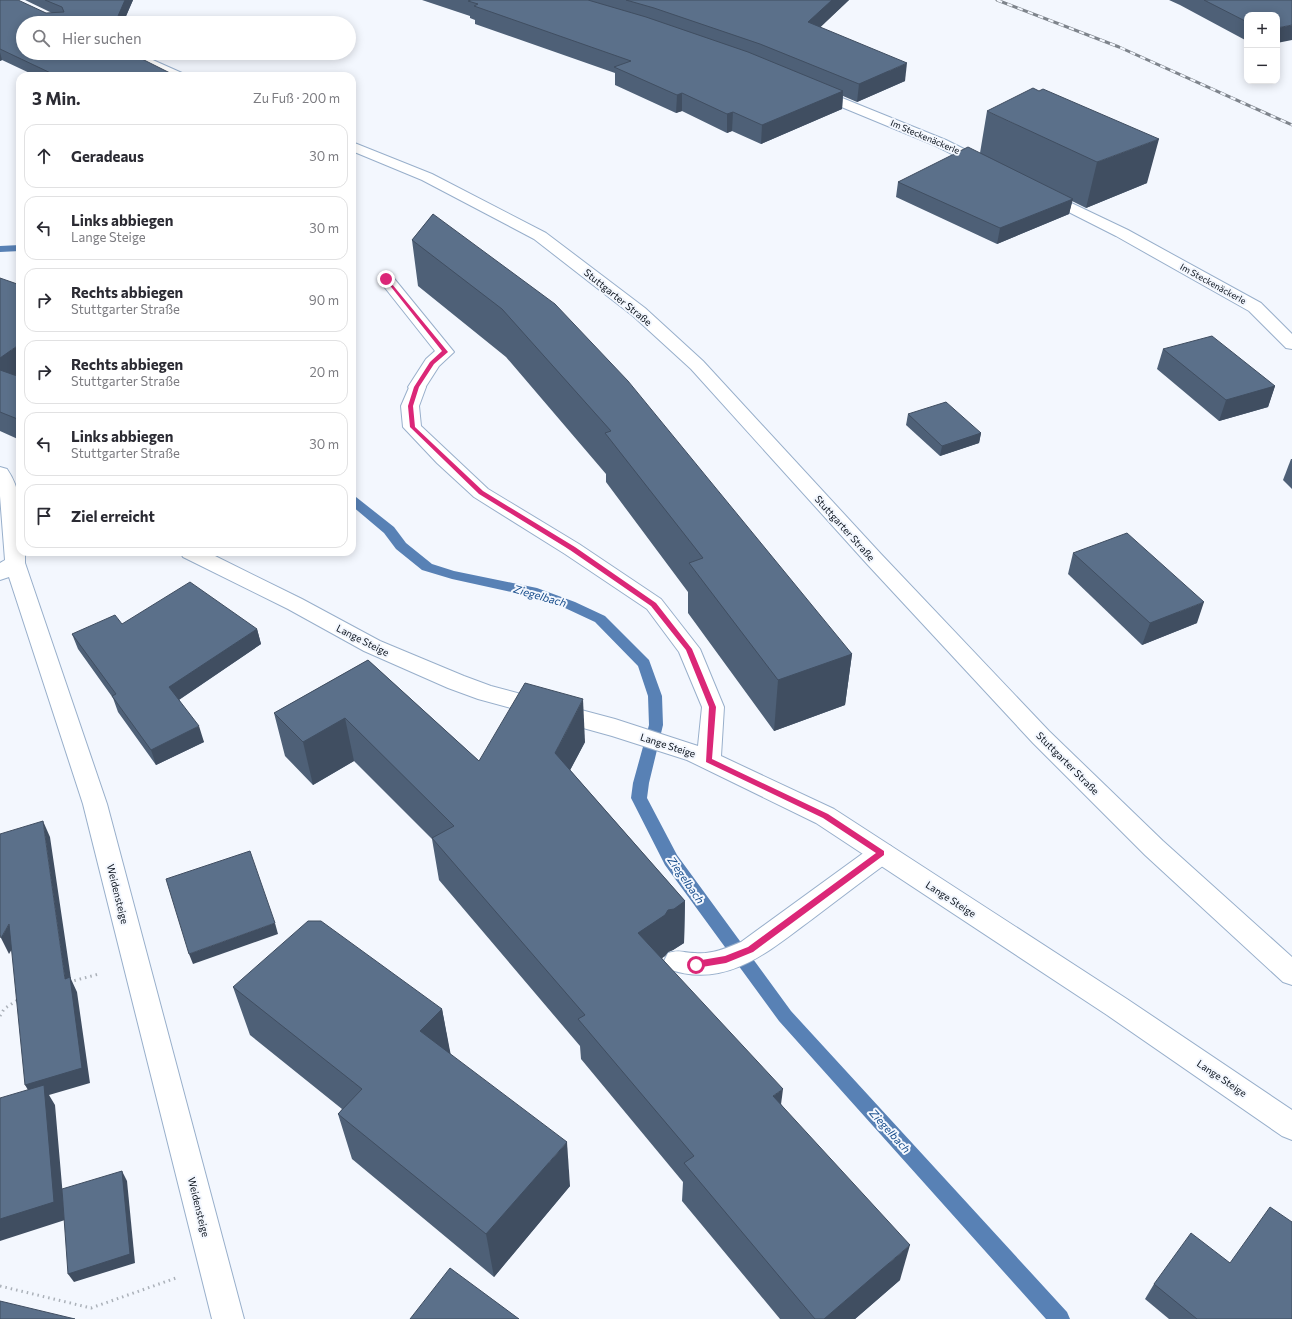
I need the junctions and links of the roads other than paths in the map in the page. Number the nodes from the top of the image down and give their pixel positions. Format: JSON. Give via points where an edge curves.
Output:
{"nodes":[{"id":1,"x":142,"y":60,"type":"edge"},
{"id":2,"x":168,"y":72,"type":"edge"},
{"id":3,"x":804,"y":86,"type":"edge"},
{"id":4,"x":356,"y":148,"type":"edge"},
{"id":5,"x":997,"y":170,"type":"edge"},
{"id":6,"x":1032,"y":188,"type":"edge"},
{"id":7,"x":386,"y":279,"type":"dead end"},
{"id":8,"x":1292,"y":344,"type":"edge"},
{"id":9,"x":0,"y":469,"type":"edge"},
{"id":10,"x":0,"y":473,"type":"edge"},
{"id":11,"x":16,"y":476,"type":"edge"},
{"id":12,"x":198,"y":556,"type":"edge"},
{"id":13,"x":8,"y":568,"type":"edge"},
{"id":14,"x":702,"y":757,"type":"junction"},
{"id":15,"x":882,"y":853,"type":"junction"},
{"id":16,"x":677,"y":961,"type":"dead end"},
{"id":17,"x":1292,"y":974,"type":"edge"},
{"id":18,"x":1292,"y":1126,"type":"edge"},
{"id":19,"x":228,"y":1319,"type":"edge"}],
"edges":[{"from":1,"to":2,"type":"street"},
{"from":3,"to":5,"type":"street","name":"Im Steckenäckerle","via":[[941,143]]},
{"from":4,"to":17,"type":"street","name":"Stuttgarter Straße","via":[[461,194],[540,236],[609,287],[669,338],[697,365],[1041,737],[1154,848]]},
{"from":6,"to":8,"type":"street","name":"Im Steckenäckerle","via":[[1122,233],[1254,307]]},
{"from":7,"to":14,"type":"street","via":[[445,352],[432,363],[417,387],[410,406],[412,427],[481,493],[572,549],[654,604],[689,649],[713,707]]},
{"from":9,"to":11,"type":"street"},
{"from":10,"to":13,"type":"street","name":"Weidensteige","via":[[11,500]]},
{"from":12,"to":14,"type":"street","name":"Lange Steige","via":[[372,646],[456,682],[486,693],[615,728]]},
{"from":13,"to":19,"type":"street","name":"Weidensteige","via":[[95,804]]},
{"from":14,"to":15,"type":"street","name":"Lange Steige","via":[[826,816]]},
{"from":15,"to":16,"type":"street","via":[[750,950],[726,960],[696,965]]},
{"from":15,"to":18,"type":"street","name":"Lange Steige","via":[[1117,1007]]}]}
